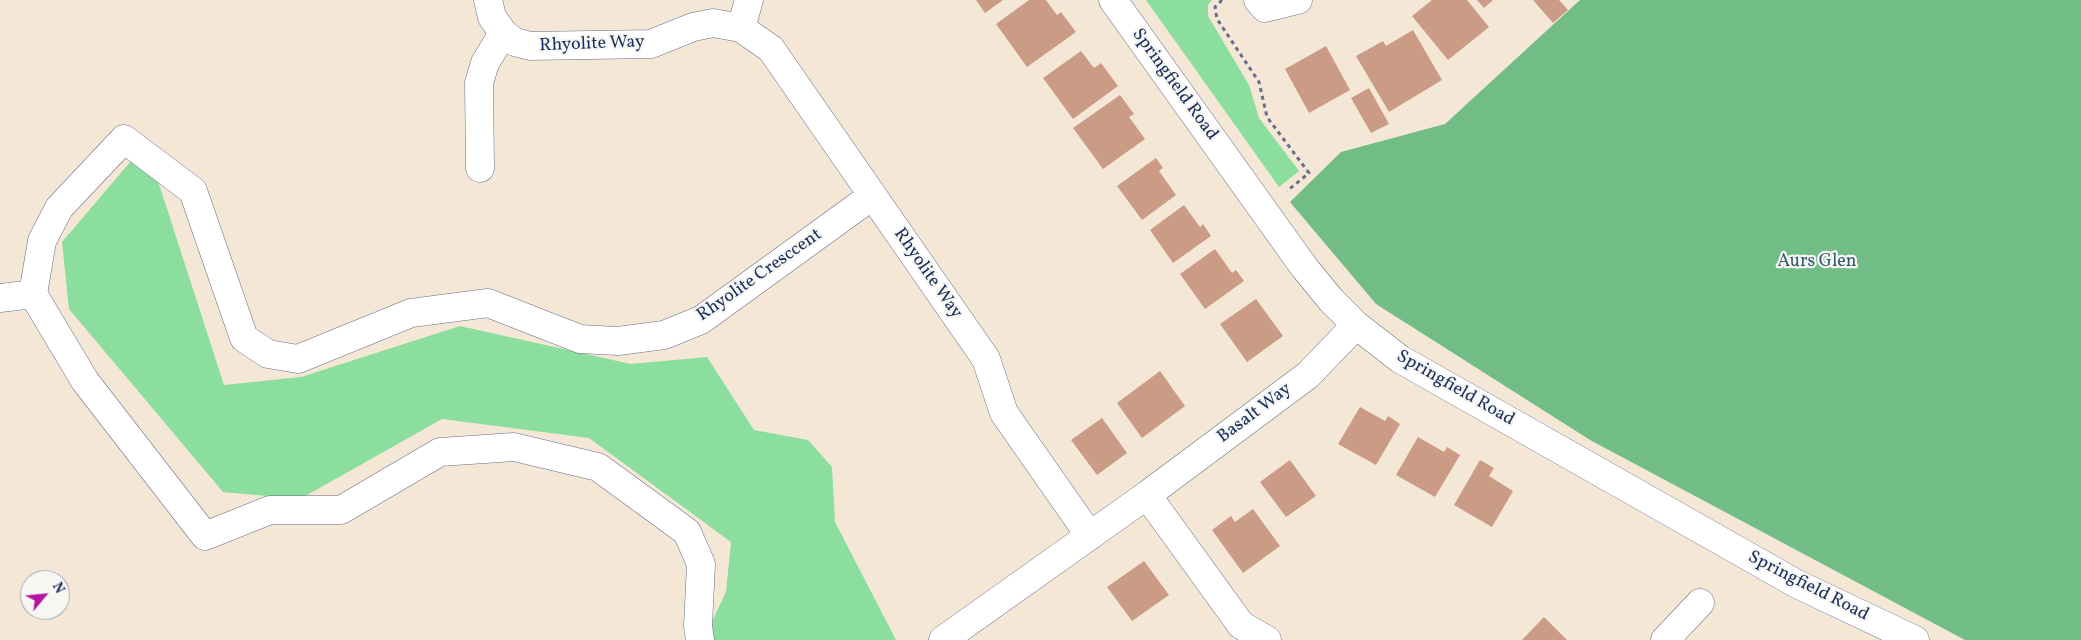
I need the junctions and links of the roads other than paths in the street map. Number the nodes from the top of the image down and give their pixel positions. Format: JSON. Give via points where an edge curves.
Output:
{"nodes":[{"id":1,"x":488,"y":0,"type":"edge"},
{"id":2,"x":749,"y":0,"type":"edge"},
{"id":3,"x":1113,"y":0,"type":"edge"},
{"id":4,"x":1258,"y":0,"type":"edge"},
{"id":5,"x":1298,"y":0,"type":"edge"},
{"id":6,"x":741,"y":28,"type":"junction"},
{"id":7,"x":503,"y":34,"type":"junction"},
{"id":8,"x":480,"y":168,"type":"dead end"},
{"id":9,"x":872,"y":196,"type":"junction"},
{"id":10,"x":33,"y":294,"type":"junction"},
{"id":11,"x":0,"y":298,"type":"edge"},
{"id":12,"x":1356,"y":325,"type":"junction"},
{"id":13,"x":1147,"y":495,"type":"junction"},
{"id":14,"x":1090,"y":536,"type":"junction"},
{"id":15,"x":1700,"y":603,"type":"dead end"},
{"id":16,"x":700,"y":640,"type":"edge"},
{"id":17,"x":944,"y":640,"type":"edge"},
{"id":18,"x":1268,"y":640,"type":"edge"},
{"id":19,"x":1665,"y":640,"type":"edge"},
{"id":20,"x":1915,"y":640,"type":"edge"}],
"edges":[{"from":1,"to":7,"type":"street","via":[[492,17]]},
{"from":2,"to":6,"type":"street"},
{"from":3,"to":12,"type":"street","name":"Springfield Road","via":[[1304,267]]},
{"from":4,"to":5,"type":"street","via":[[1265,8]]},
{"from":6,"to":7,"type":"street","name":"Rhyolite Way","via":[[713,23],[693,27],[651,44],[530,46]]},
{"from":6,"to":9,"type":"street","name":"Rhyolite Way","via":[[770,49]]},
{"from":7,"to":8,"type":"street","via":[[485,63],[479,83]]},
{"from":9,"to":10,"type":"street","name":"Rhyolite Cresccent","via":[[701,320],[664,334],[618,340],[580,338],[488,303],[411,313],[298,359],[268,354],[244,338],[193,191],[124,139],[59,208],[42,241]]},
{"from":9,"to":14,"type":"street","name":"Rhyolite Way","via":[[986,359],[1004,413]]},
{"from":10,"to":11,"type":"street"},
{"from":10,"to":16,"type":"street","via":[[85,381],[205,536],[270,510],[341,510],[440,452],[514,447],[598,467],[687,532],[701,564]]},
{"from":12,"to":13,"type":"street","name":"Basalt Way","via":[[1308,375]]},
{"from":12,"to":20,"type":"street","name":"Springfield Road","via":[[1400,359],[1797,584]]},
{"from":13,"to":14,"type":"street","name":"Basalt Way"},
{"from":13,"to":18,"type":"street","via":[[1241,625]]},
{"from":14,"to":17,"type":"street","name":"Basalt Way"},
{"from":15,"to":19,"type":"street"}]}
